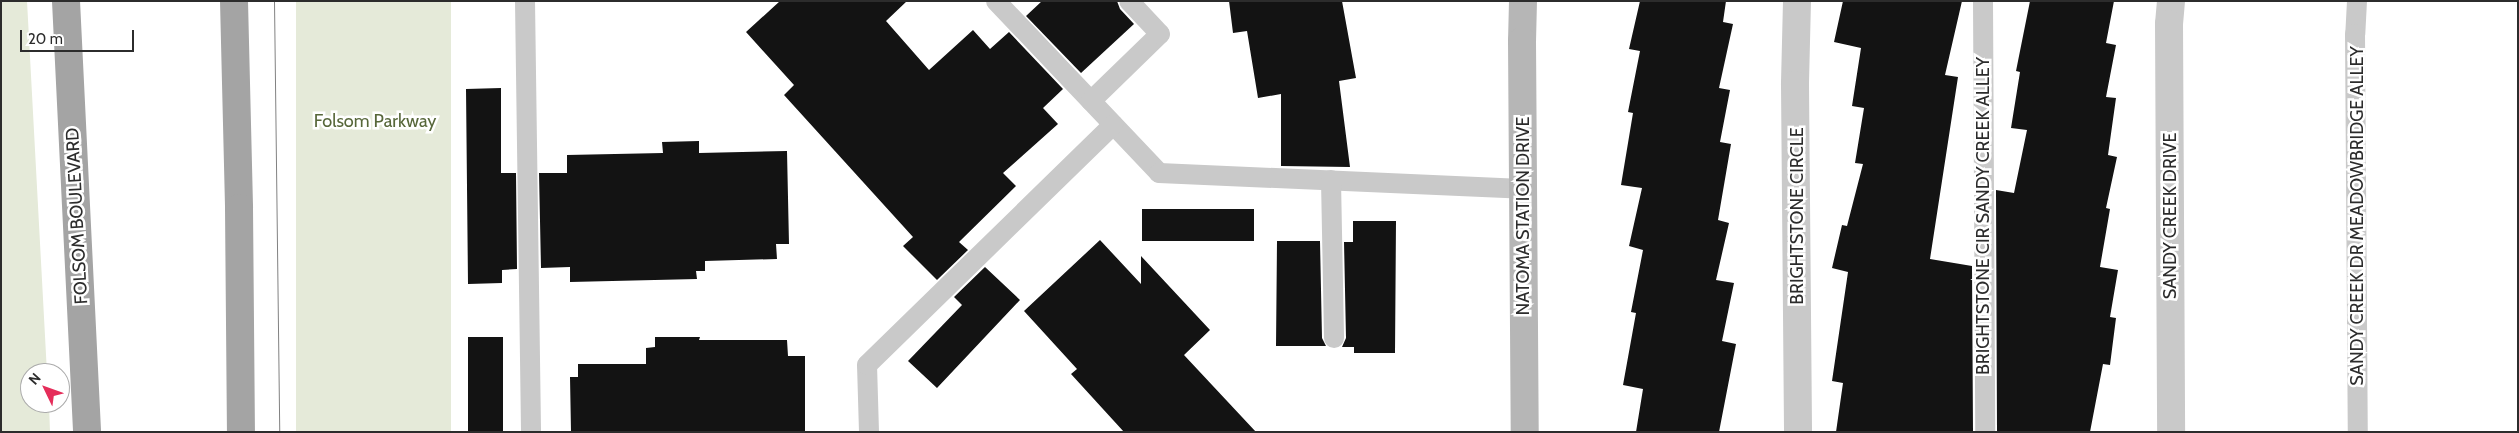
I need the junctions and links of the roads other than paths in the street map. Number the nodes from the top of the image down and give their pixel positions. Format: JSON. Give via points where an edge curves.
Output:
{"nodes":[{"id":1,"x":66,"y":1,"type":"edge"},
{"id":2,"x":234,"y":1,"type":"edge"},
{"id":3,"x":525,"y":1,"type":"edge"},
{"id":4,"x":1128,"y":1,"type":"edge"},
{"id":5,"x":1523,"y":1,"type":"edge"},
{"id":6,"x":1797,"y":1,"type":"edge"},
{"id":7,"x":1984,"y":1,"type":"edge"},
{"id":8,"x":2171,"y":1,"type":"edge"},
{"id":9,"x":2357,"y":1,"type":"edge"},
{"id":10,"x":998,"y":2,"type":"edge"},
{"id":11,"x":1091,"y":101,"type":"junction"},
{"id":12,"x":1114,"y":125,"type":"junction"},
{"id":13,"x":1331,"y":180,"type":"junction"},
{"id":14,"x":1523,"y":189,"type":"junction"},
{"id":15,"x":1334,"y":338,"type":"dead end"},
{"id":16,"x":87,"y":432,"type":"edge"},
{"id":17,"x":241,"y":432,"type":"edge"},
{"id":18,"x":531,"y":432,"type":"edge"},
{"id":19,"x":869,"y":432,"type":"edge"},
{"id":20,"x":1525,"y":432,"type":"edge"},
{"id":21,"x":1798,"y":432,"type":"edge"},
{"id":22,"x":1985,"y":432,"type":"edge"},
{"id":23,"x":2171,"y":432,"type":"edge"},
{"id":24,"x":2358,"y":432,"type":"edge"}],
"edges":[{"from":1,"to":16,"type":"main road","name":"FOLSOM BOULEVARD"},
{"from":2,"to":17,"type":"main road"},
{"from":3,"to":18,"type":"lane"},
{"from":4,"to":11,"type":"lane","via":[[1160,34]]},
{"from":5,"to":14,"type":"street","name":"NATOMA STATION DRIVE"},
{"from":6,"to":21,"type":"street","name":"BRIGHTSTONE CIRCLE"},
{"from":7,"to":22,"type":"lane","name":"BRIGHTSTONE CIR SANDY CREEK ALLEY"},
{"from":8,"to":23,"type":"street","name":"SANDY CREEK DRIVE"},
{"from":9,"to":24,"type":"lane","name":"SANDY CREEK DR MEADOWBRIDGE ALLEY"},
{"from":10,"to":11,"type":"lane"},
{"from":11,"to":12,"type":"lane"},
{"from":12,"to":13,"type":"lane","via":[[1160,173]]},
{"from":12,"to":19,"type":"lane","via":[[867,365]]},
{"from":13,"to":14,"type":"lane"},
{"from":13,"to":15,"type":"lane"},
{"from":14,"to":20,"type":"street","name":"NATOMA STATION DRIVE"}]}
